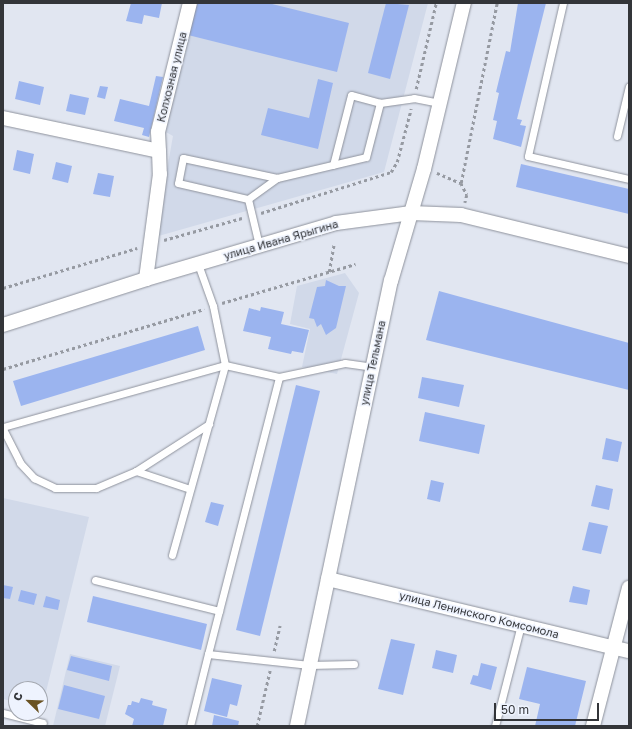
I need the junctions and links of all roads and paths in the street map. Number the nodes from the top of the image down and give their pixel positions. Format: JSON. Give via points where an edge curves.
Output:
{"nodes":[{"id":1,"x":190,"y":3,"type":"edge"},
{"id":2,"x":464,"y":3,"type":"edge"},
{"id":3,"x":497,"y":3,"type":"edge"},
{"id":4,"x":563,"y":3,"type":"edge"},
{"id":5,"x":629,"y":86,"type":"edge"},
{"id":6,"x":380,"y":102,"type":"junction"},
{"id":7,"x":440,"y":103,"type":"junction"},
{"id":8,"x":3,"y":118,"type":"edge"},
{"id":9,"x":617,"y":136,"type":"dead end"},
{"id":10,"x":158,"y":151,"type":"junction"},
{"id":11,"x":334,"y":165,"type":"junction"},
{"id":12,"x":436,"y":172,"type":"dead end"},
{"id":13,"x":277,"y":178,"type":"junction"},
{"id":14,"x":629,"y":179,"type":"edge"},
{"id":15,"x":461,"y":183,"type":"junction"},
{"id":16,"x":248,"y":199,"type":"junction"},
{"id":17,"x":464,"y":207,"type":"dead end"},
{"id":18,"x":411,"y":213,"type":"junction"},
{"id":19,"x":334,"y":243,"type":"dead end"},
{"id":20,"x":259,"y":245,"type":"junction"},
{"id":21,"x":629,"y":256,"type":"edge"},
{"id":22,"x":198,"y":264,"type":"junction"},
{"id":23,"x":355,"y":264,"type":"dead end"},
{"id":24,"x":329,"y":272,"type":"junction"},
{"id":25,"x":146,"y":279,"type":"junction"},
{"id":26,"x":213,"y":306,"type":"junction"},
{"id":27,"x":3,"y":325,"type":"edge"},
{"id":28,"x":225,"y":365,"type":"junction"},
{"id":29,"x":372,"y":366,"type":"junction"},
{"id":30,"x":3,"y":369,"type":"edge"},
{"id":31,"x":279,"y":377,"type":"junction"},
{"id":32,"x":209,"y":424,"type":"junction"},
{"id":33,"x":3,"y":428,"type":"edge"},
{"id":34,"x":136,"y":471,"type":"junction"},
{"id":35,"x":190,"y":489,"type":"junction"},
{"id":36,"x":172,"y":555,"type":"dead end"},
{"id":37,"x":328,"y":579,"type":"junction"},
{"id":38,"x":95,"y":580,"type":"dead end"},
{"id":39,"x":629,"y":588,"type":"edge"},
{"id":40,"x":219,"y":611,"type":"junction"},
{"id":41,"x":521,"y":625,"type":"junction"},
{"id":42,"x":280,"y":626,"type":"dead end"},
{"id":43,"x":613,"y":648,"type":"junction"},
{"id":44,"x":629,"y":652,"type":"edge"},
{"id":45,"x":208,"y":654,"type":"junction"},
{"id":46,"x":272,"y":659,"type":"junction"},
{"id":47,"x":354,"y":664,"type":"dead end"},
{"id":48,"x":309,"y":665,"type":"junction"},
{"id":49,"x":3,"y":713,"type":"edge"},
{"id":50,"x":43,"y":722,"type":"dead end"},
{"id":51,"x":190,"y":726,"type":"edge"},
{"id":52,"x":257,"y":726,"type":"edge"},
{"id":53,"x":297,"y":726,"type":"edge"},
{"id":54,"x":495,"y":726,"type":"edge"},
{"id":55,"x":593,"y":726,"type":"edge"}],
"edges":[{"from":1,"to":10,"type":"street","name":"Колхозная улица","via":[[158,132]]},
{"from":2,"to":7,"type":"street","name":"улица Тельмана"},
{"from":3,"to":15,"type":"path"},
{"from":4,"to":14,"type":"lane","via":[[528,156]]},
{"from":5,"to":9,"type":"lane"},
{"from":6,"to":7,"type":"lane","via":[[414,98]]},
{"from":6,"to":11,"type":"lane","via":[[366,157]]},
{"from":6,"to":11,"type":"lane","via":[[352,95]]},
{"from":7,"to":18,"type":"street","name":"улица Тельмана"},
{"from":8,"to":10,"type":"street"},
{"from":10,"to":25,"type":"street","via":[[160,174]]},
{"from":11,"to":13,"type":"lane"},
{"from":12,"to":15,"type":"path"},
{"from":13,"to":16,"type":"lane"},
{"from":13,"to":16,"type":"lane","via":[[183,158],[178,183]]},
{"from":15,"to":17,"type":"path","via":[[467,195]]},
{"from":16,"to":20,"type":"lane"},
{"from":18,"to":20,"type":"street","name":"улица Ивана Ярыгина","via":[[336,223]]},
{"from":18,"to":21,"type":"street","name":"улица Ивана Ярыгина","via":[[461,215]]},
{"from":18,"to":29,"type":"street","name":"улица Тельмана","via":[[391,281]]},
{"from":19,"to":24,"type":"path"},
{"from":20,"to":22,"type":"street","name":"улица Ивана Ярыгина"},
{"from":22,"to":25,"type":"street","name":"улица Ивана Ярыгина"},
{"from":22,"to":26,"type":"lane"},
{"from":23,"to":24,"type":"path"},
{"from":24,"to":26,"type":"path"},
{"from":25,"to":27,"type":"street","name":"улица Ивана Ярыгина"},
{"from":26,"to":28,"type":"lane"},
{"from":26,"to":30,"type":"path"},
{"from":28,"to":31,"type":"lane"},
{"from":28,"to":32,"type":"lane"},
{"from":28,"to":33,"type":"lane"},
{"from":29,"to":31,"type":"lane","via":[[345,363]]},
{"from":29,"to":37,"type":"street","name":"улица Тельмана"},
{"from":31,"to":40,"type":"lane"},
{"from":32,"to":34,"type":"lane"},
{"from":32,"to":35,"type":"lane"},
{"from":33,"to":34,"type":"lane","via":[[20,464],[34,478],[55,488],[96,488]]},
{"from":34,"to":35,"type":"lane"},
{"from":35,"to":36,"type":"lane"},
{"from":37,"to":41,"type":"street","name":"улица Ленинского Комсомола"},
{"from":37,"to":48,"type":"street","name":"улица Тельмана"},
{"from":38,"to":40,"type":"lane"},
{"from":39,"to":43,"type":"street"},
{"from":40,"to":45,"type":"lane"},
{"from":41,"to":43,"type":"street","name":"улица Ленинского Комсомола"},
{"from":41,"to":54,"type":"lane"},
{"from":42,"to":46,"type":"path"},
{"from":43,"to":44,"type":"street","name":"улица Ленинского Комсомола"},
{"from":43,"to":55,"type":"street"},
{"from":45,"to":46,"type":"lane"},
{"from":45,"to":51,"type":"lane"},
{"from":46,"to":48,"type":"lane"},
{"from":46,"to":52,"type":"path"},
{"from":47,"to":48,"type":"lane"},
{"from":48,"to":53,"type":"street","name":"улица Тельмана"},
{"from":49,"to":50,"type":"lane"}]}
